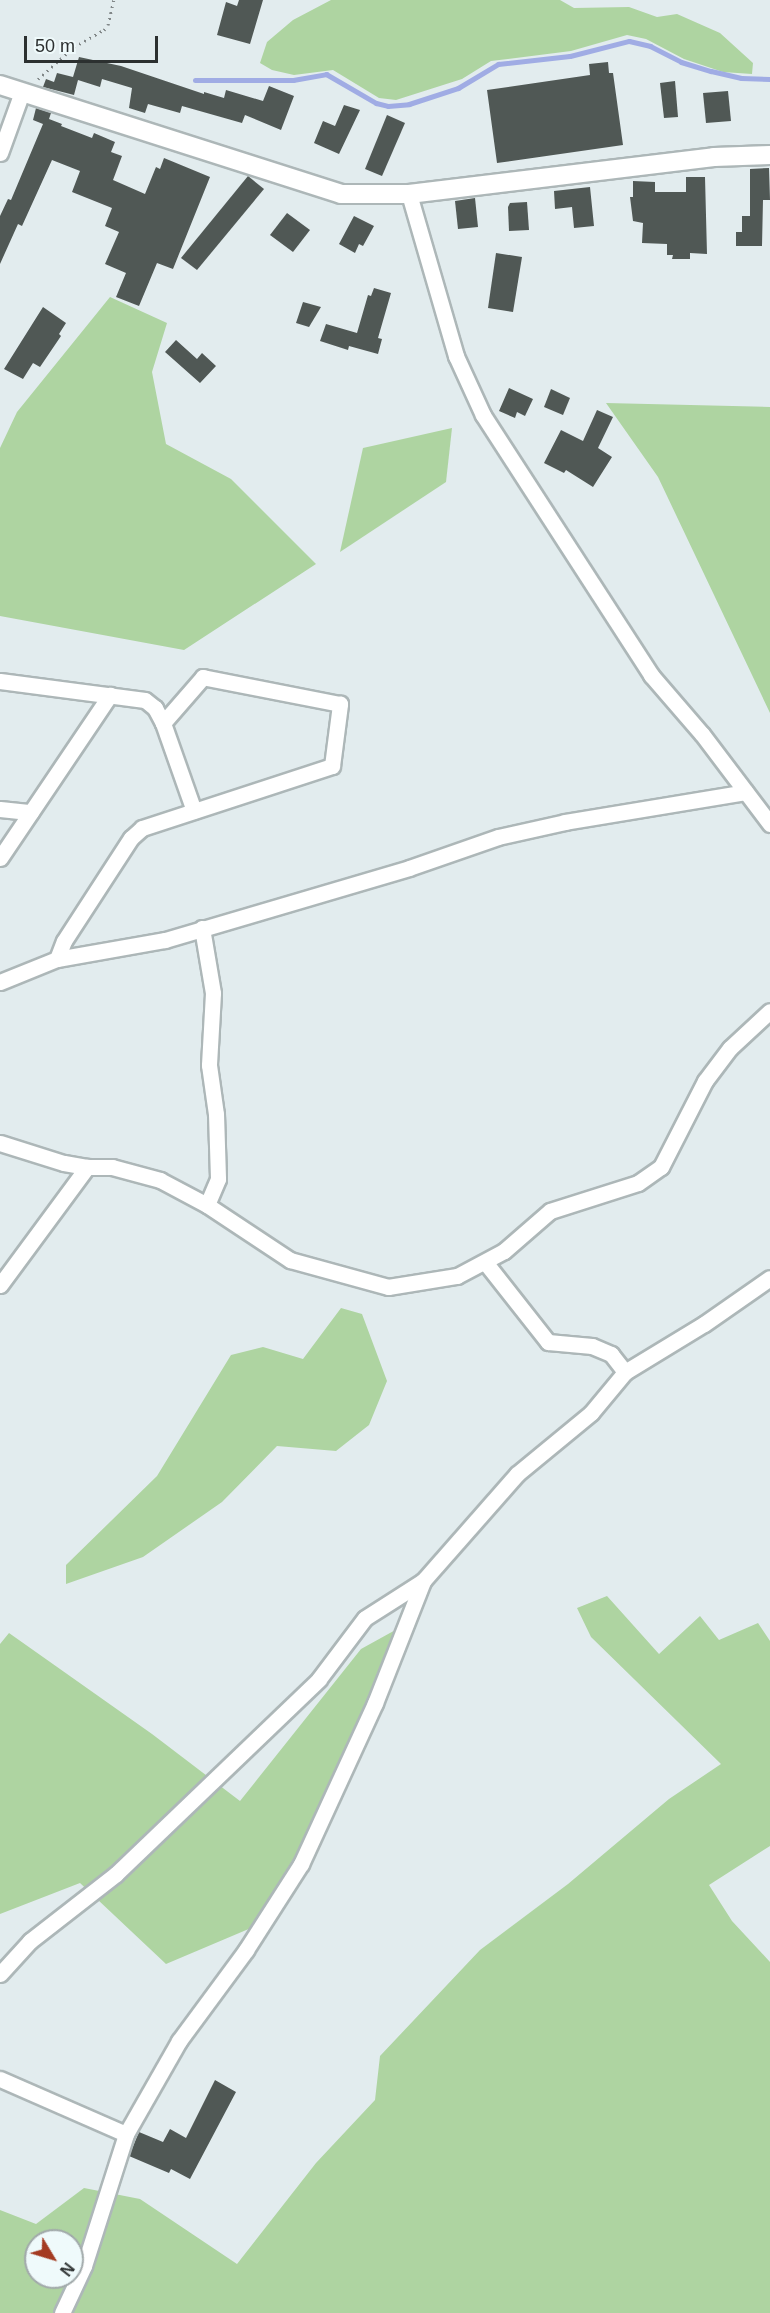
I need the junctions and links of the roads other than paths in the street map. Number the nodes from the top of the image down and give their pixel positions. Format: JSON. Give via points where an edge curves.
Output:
{"nodes":[{"id":1,"x":0,"y":85,"type":"edge"},
{"id":2,"x":25,"y":93,"type":"junction"},
{"id":3,"x":0,"y":153,"type":"edge"},
{"id":4,"x":770,"y":155,"type":"edge"},
{"id":5,"x":409,"y":194,"type":"junction"},
{"id":6,"x":0,"y":681,"type":"edge"},
{"id":7,"x":110,"y":695,"type":"junction"},
{"id":8,"x":163,"y":723,"type":"junction"},
{"id":9,"x":746,"y":792,"type":"junction"},
{"id":10,"x":0,"y":809,"type":"edge"},
{"id":11,"x":194,"y":811,"type":"junction"},
{"id":12,"x":31,"y":812,"type":"junction"},
{"id":13,"x":770,"y":824,"type":"edge"},
{"id":14,"x":0,"y":858,"type":"edge"},
{"id":15,"x":202,"y":928,"type":"junction"},
{"id":16,"x":57,"y":959,"type":"junction"},
{"id":17,"x":0,"y":982,"type":"edge"},
{"id":18,"x":770,"y":1011,"type":"edge"},
{"id":19,"x":0,"y":1143,"type":"edge"},
{"id":20,"x":87,"y":1167,"type":"junction"},
{"id":21,"x":207,"y":1205,"type":"junction"},
{"id":22,"x":485,"y":1262,"type":"junction"},
{"id":23,"x":770,"y":1278,"type":"edge"},
{"id":24,"x":0,"y":1285,"type":"edge"},
{"id":25,"x":625,"y":1372,"type":"junction"},
{"id":26,"x":423,"y":1581,"type":"junction"},
{"id":27,"x":0,"y":1974,"type":"edge"},
{"id":28,"x":0,"y":2079,"type":"edge"},
{"id":29,"x":126,"y":2134,"type":"junction"},
{"id":30,"x":62,"y":2313,"type":"edge"}],
"edges":[{"from":1,"to":2,"type":"street"},
{"from":2,"to":3,"type":"street"},
{"from":2,"to":5,"type":"street","via":[[341,194]]},
{"from":4,"to":5,"type":"street","via":[[702,158]]},
{"from":5,"to":9,"type":"street","via":[[456,356],[483,415],[651,675]]},
{"from":6,"to":7,"type":"street"},
{"from":7,"to":8,"type":"street","via":[[145,700]]},
{"from":7,"to":12,"type":"street"},
{"from":8,"to":11,"type":"street"},
{"from":8,"to":11,"type":"street","via":[[203,677],[340,704],[332,766]]},
{"from":9,"to":13,"type":"street"},
{"from":9,"to":15,"type":"street","via":[[498,837],[408,868]]},
{"from":10,"to":12,"type":"street"},
{"from":11,"to":16,"type":"street","via":[[142,828],[131,838],[64,941]]},
{"from":12,"to":14,"type":"street"},
{"from":15,"to":16,"type":"street","via":[[165,940]]},
{"from":15,"to":21,"type":"street","via":[[213,993],[209,1065],[218,1168]]},
{"from":16,"to":17,"type":"street"},
{"from":18,"to":22,"type":"street","via":[[730,1048],[705,1081],[661,1167],[638,1183],[550,1211],[504,1251]]},
{"from":19,"to":20,"type":"street"},
{"from":20,"to":21,"type":"street","via":[[111,1167],[160,1180]]},
{"from":20,"to":24,"type":"street"},
{"from":21,"to":22,"type":"street","via":[[290,1260],[388,1287],[457,1276]]},
{"from":22,"to":25,"type":"street","via":[[548,1342],[592,1347],[611,1354]]},
{"from":23,"to":25,"type":"street"},
{"from":25,"to":26,"type":"street","via":[[591,1413],[517,1474]]},
{"from":26,"to":27,"type":"street","via":[[365,1618],[311,1687],[116,1874],[30,1941]]},
{"from":26,"to":29,"type":"street","via":[[375,1703],[301,1864],[246,1950],[179,2041]]},
{"from":28,"to":29,"type":"street"},
{"from":29,"to":30,"type":"street","via":[[84,2266]]}]}
